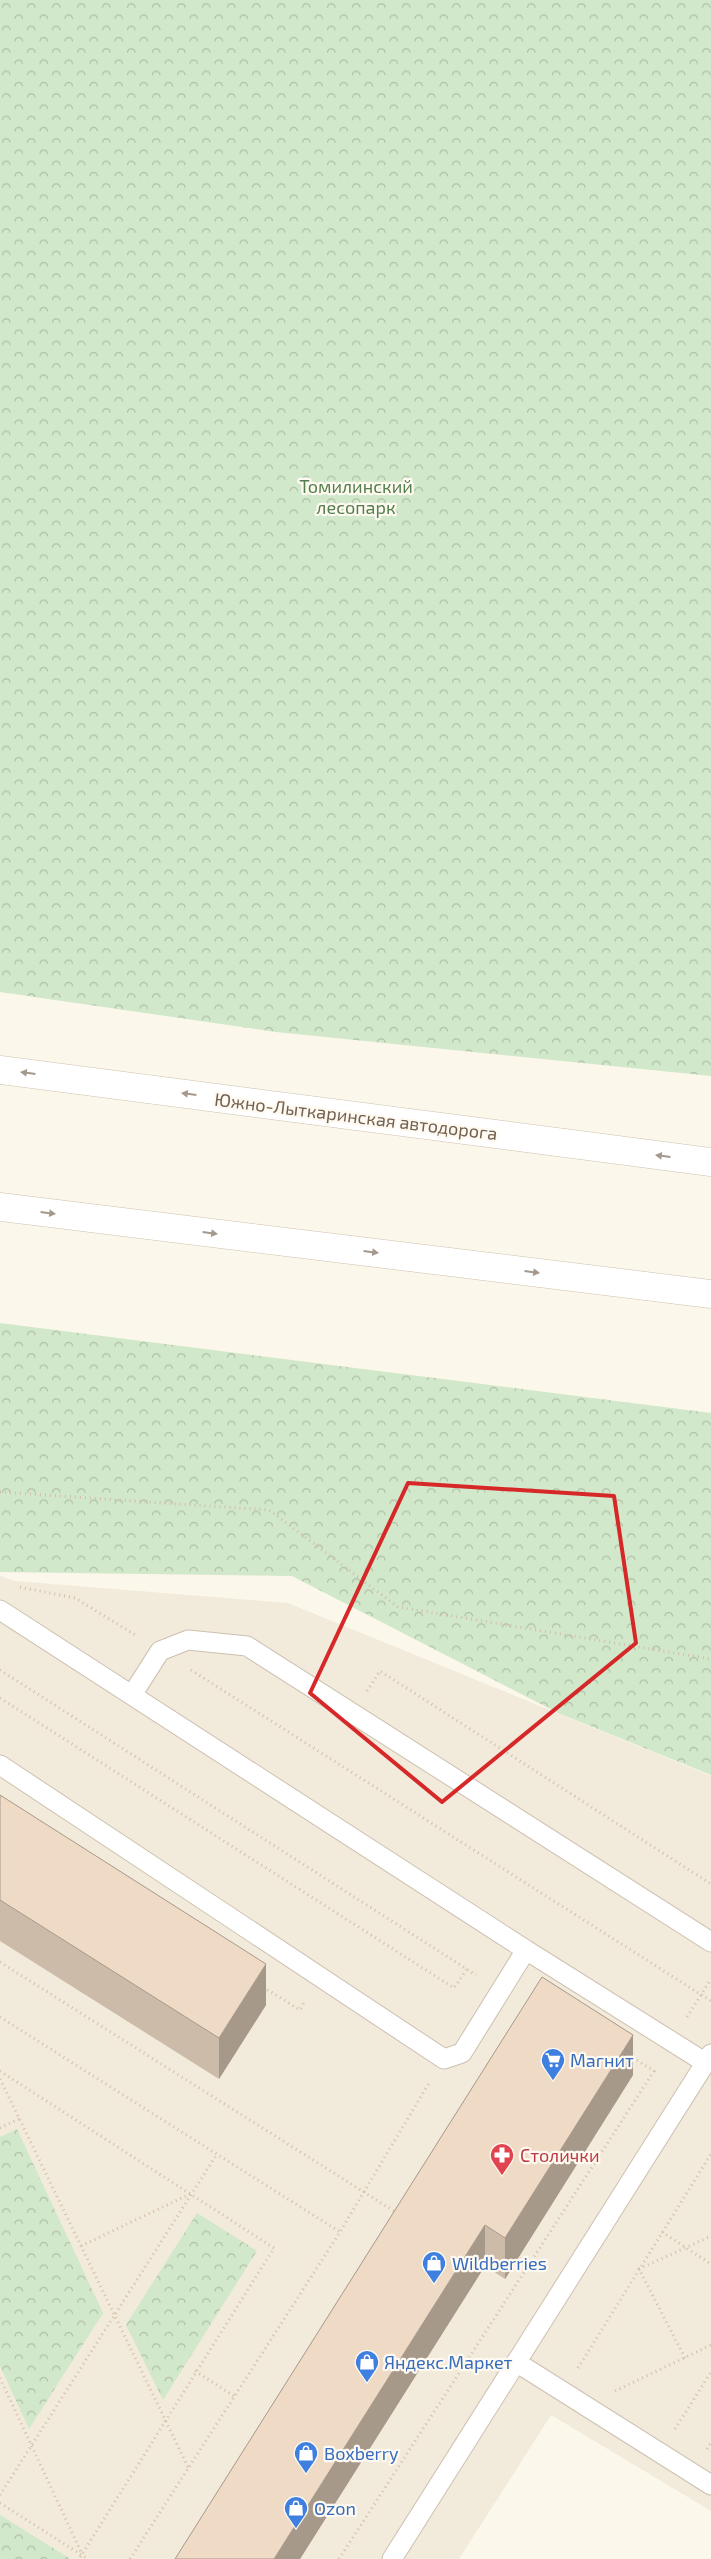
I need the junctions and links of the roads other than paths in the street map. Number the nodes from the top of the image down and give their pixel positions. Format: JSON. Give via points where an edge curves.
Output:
{"nodes":[{"id":1,"x":0,"y":1070,"type":"edge"},
{"id":2,"x":711,"y":1162,"type":"edge"},
{"id":3,"x":0,"y":1207,"type":"edge"},
{"id":4,"x":711,"y":1294,"type":"edge"},
{"id":5,"x":0,"y":1610,"type":"edge"},
{"id":6,"x":132,"y":1695,"type":"junction"},
{"id":7,"x":0,"y":1765,"type":"edge"},
{"id":8,"x":711,"y":1942,"type":"edge"},
{"id":9,"x":526,"y":1950,"type":"junction"},
{"id":10,"x":708,"y":2058,"type":"edge"},
{"id":11,"x":516,"y":2362,"type":"junction"},
{"id":12,"x":711,"y":2485,"type":"edge"},
{"id":13,"x":392,"y":2559,"type":"edge"}],
"edges":[{"from":2,"to":1,"type":"main road","name":"Южно-Лыткаринская автодорога","one_way":true},
{"from":3,"to":4,"type":"main road","one_way":true},
{"from":5,"to":6,"type":"lane"},
{"from":6,"to":8,"type":"lane","via":[[160,1651],[188,1640],[247,1646]]},
{"from":6,"to":9,"type":"lane"},
{"from":7,"to":9,"type":"lane","via":[[444,2059],[462,2053]]},
{"from":9,"to":10,"type":"lane"},
{"from":10,"to":11,"type":"lane"},
{"from":11,"to":12,"type":"lane"},
{"from":11,"to":13,"type":"lane"}]}
